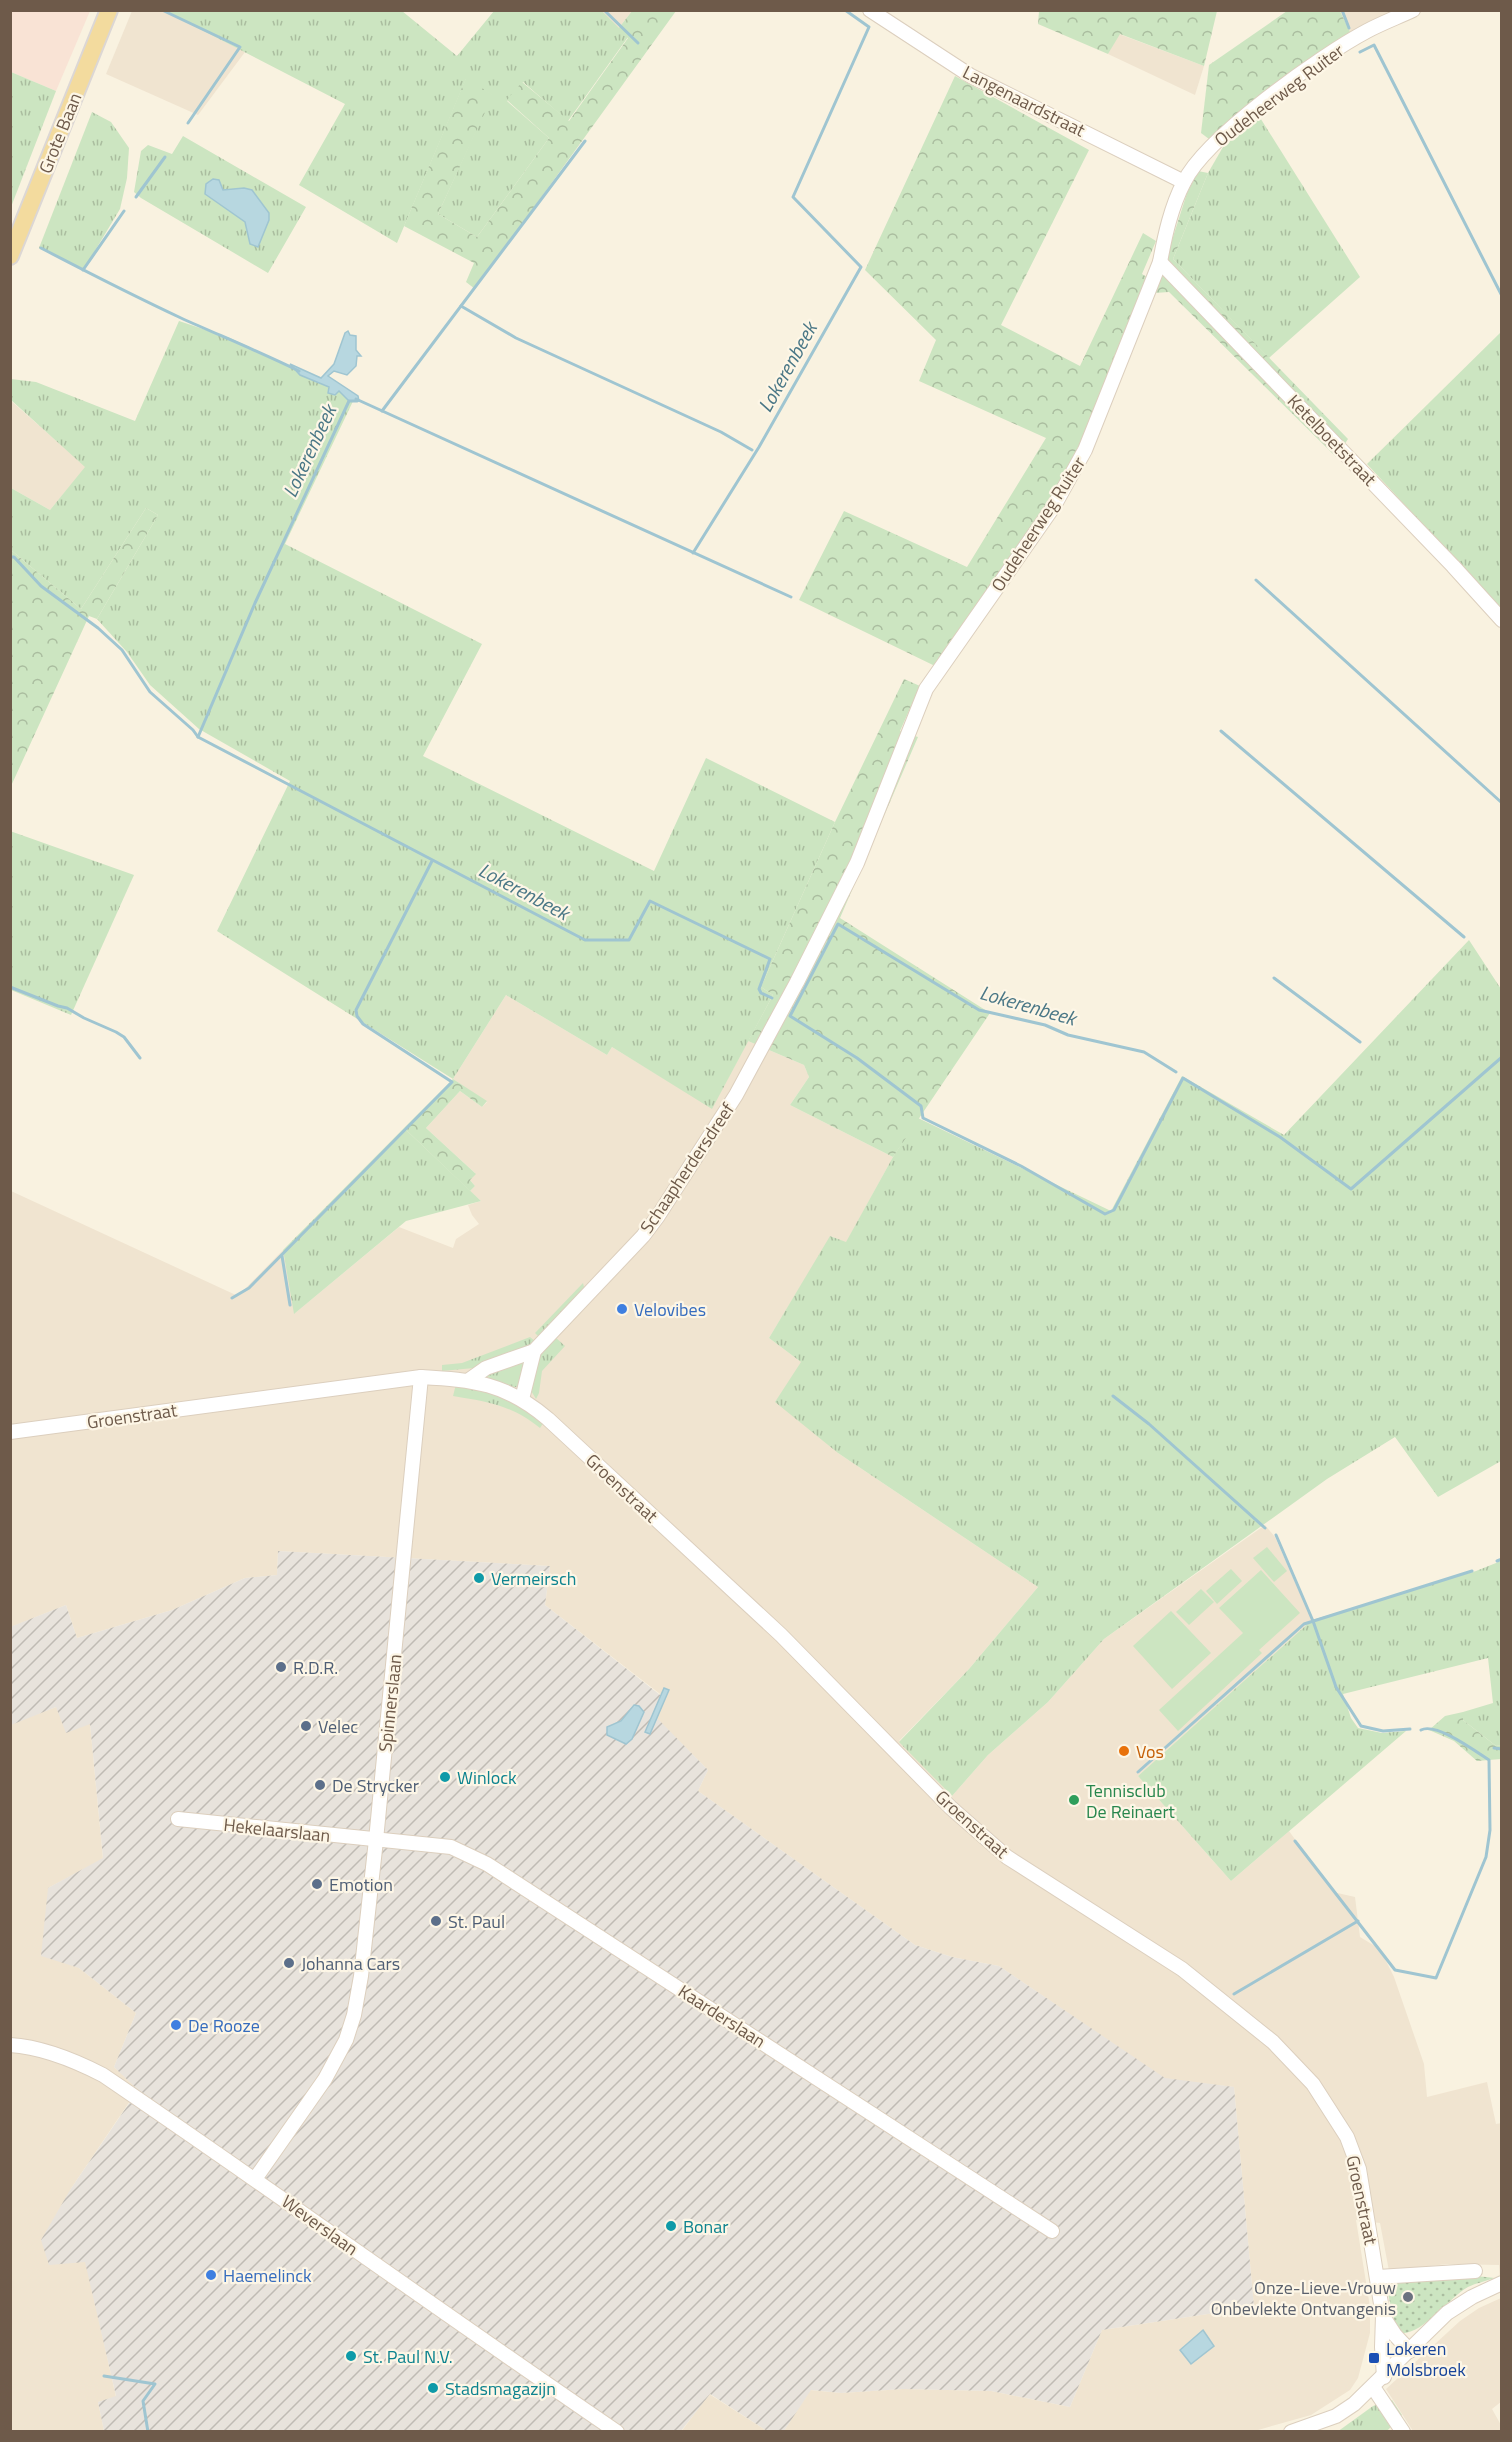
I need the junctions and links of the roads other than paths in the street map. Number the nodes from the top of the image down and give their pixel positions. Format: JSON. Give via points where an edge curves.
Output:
{"nodes":[{"id":1,"x":109,"y":10,"type":"edge"},
{"id":2,"x":870,"y":10,"type":"edge"},
{"id":3,"x":1413,"y":10,"type":"edge"},
{"id":4,"x":1184,"y":182,"type":"junction"},
{"id":5,"x":10,"y":256,"type":"edge"},
{"id":6,"x":1160,"y":262,"type":"junction"},
{"id":7,"x":1502,"y":620,"type":"edge"},
{"id":8,"x":797,"y":981,"type":"joint"},
{"id":9,"x":534,"y":1351,"type":"junction"},
{"id":10,"x":421,"y":1377,"type":"junction"},
{"id":11,"x":469,"y":1380,"type":"junction"},
{"id":12,"x":522,"y":1399,"type":"junction"},
{"id":13,"x":10,"y":1432,"type":"edge"},
{"id":14,"x":178,"y":1819,"type":"dead end"},
{"id":15,"x":376,"y":1840,"type":"junction"},
{"id":16,"x":10,"y":2045,"type":"edge"},
{"id":17,"x":255,"y":2179,"type":"junction"},
{"id":18,"x":1052,"y":2231,"type":"dead end"},
{"id":19,"x":1475,"y":2271,"type":"dead end"},
{"id":20,"x":1378,"y":2277,"type":"junction"},
{"id":21,"x":1502,"y":2283,"type":"edge"},
{"id":22,"x":1383,"y":2316,"type":"junction"},
{"id":23,"x":1410,"y":2351,"type":"junction"},
{"id":24,"x":1384,"y":2377,"type":"junction"},
{"id":25,"x":1373,"y":2387,"type":"junction"},
{"id":26,"x":617,"y":2432,"type":"edge"},
{"id":27,"x":1291,"y":2432,"type":"edge"},
{"id":28,"x":1403,"y":2432,"type":"edge"}],
"edges":[{"from":1,"to":5,"type":"main road","name":"Grote Baan"},
{"from":2,"to":4,"type":"street","name":"Langenaardstraat","via":[[971,76]]},
{"from":3,"to":4,"type":"street","name":"Oudeheerweg Ruiter","via":[[1366,31],[1277,92],[1204,153]]},
{"from":4,"to":6,"type":"street","name":"Oudeheerweg Ruiter","via":[[1166,230]]},
{"from":6,"to":7,"type":"street","name":"Ketelboetstraat"},
{"from":6,"to":8,"type":"street","name":"Oudeheerweg Ruiter","via":[[1085,450],[1054,506],[926,689],[857,863]]},
{"from":8,"to":9,"type":"street","name":"Schaapherdersdreef","via":[[736,1095],[658,1216]]},
{"from":9,"to":11,"type":"street","via":[[486,1368]]},
{"from":9,"to":12,"type":"street","name":"Schaapherdersdreef"},
{"from":10,"to":11,"type":"street","name":"Groenstraat"},
{"from":10,"to":13,"type":"street","name":"Groenstraat"},
{"from":10,"to":15,"type":"street","name":"Spinnerslaan"},
{"from":11,"to":12,"type":"street","name":"Groenstraat"},
{"from":12,"to":20,"type":"street","name":"Groenstraat","via":[[549,1419],[781,1635],[950,1807],[1007,1857],[1182,1969],[1273,2042],[1314,2084],[1347,2137],[1359,2169]]},
{"from":14,"to":15,"type":"street","name":"Hekelaarslaan"},
{"from":15,"to":17,"type":"street","name":"Spinnerslaan","via":[[361,1976],[346,2040],[325,2079]]},
{"from":15,"to":18,"type":"street","name":"Kaarderslaan","via":[[451,1847],[487,1864]]},
{"from":16,"to":17,"type":"street","name":"Weverslaan","via":[[51,2052],[103,2075]]},
{"from":17,"to":26,"type":"street","name":"Weverslaan"},
{"from":19,"to":20,"type":"street"},
{"from":20,"to":22,"type":"street","name":"Groenstraat"},
{"from":21,"to":23,"type":"street","via":[[1447,2313]]},
{"from":22,"to":23,"type":"street","name":"Groenstraat"},
{"from":22,"to":24,"type":"street","name":"Groenstraat"},
{"from":23,"to":24,"type":"street"},
{"from":24,"to":25,"type":"street"},
{"from":25,"to":27,"type":"street","via":[[1336,2416]]},
{"from":25,"to":28,"type":"street"}]}
